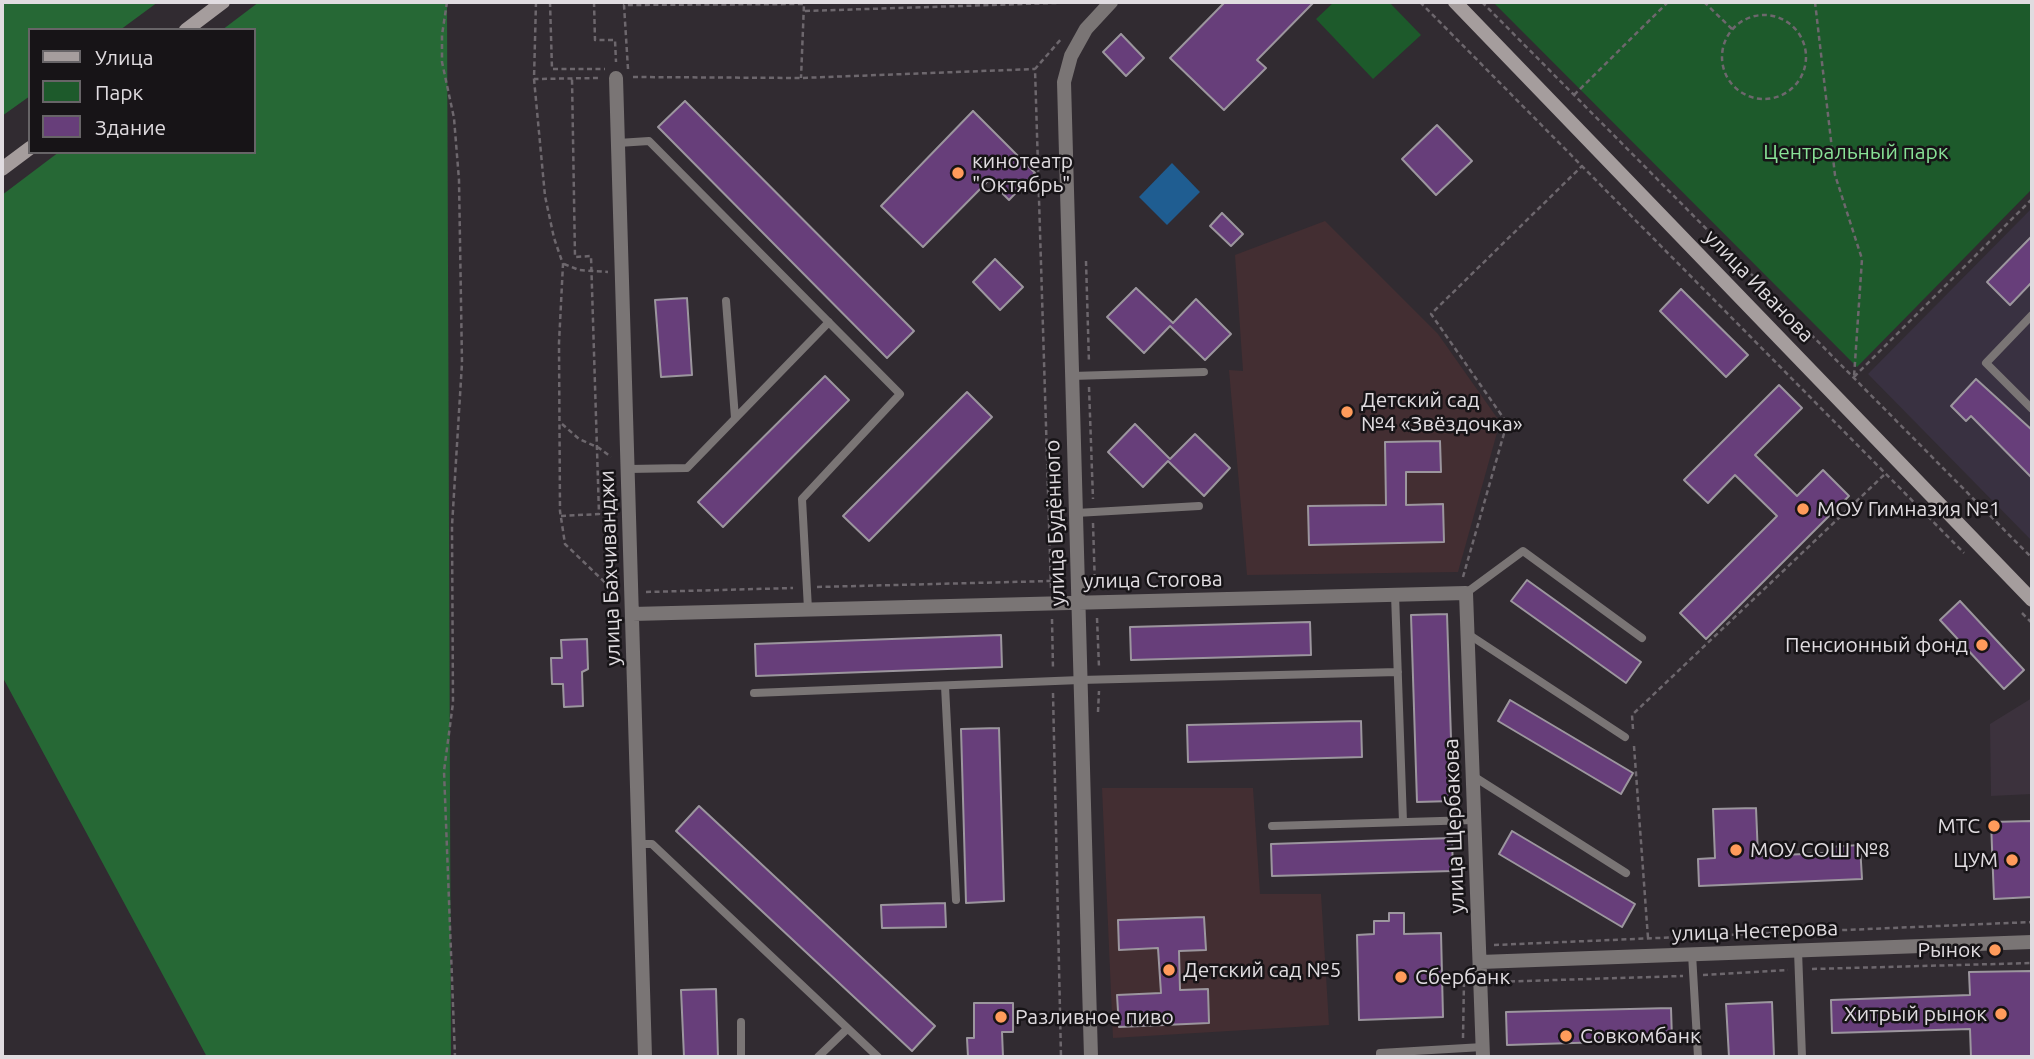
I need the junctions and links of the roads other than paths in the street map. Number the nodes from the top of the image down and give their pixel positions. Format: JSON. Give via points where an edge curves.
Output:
{"nodes":[{"id":1,"x":223,"y":2,"type":"edge"},
{"id":2,"x":1111,"y":2,"type":"edge"},
{"id":3,"x":1455,"y":2,"type":"edge"},
{"id":4,"x":189,"y":28,"type":"edge"},
{"id":5,"x":616,"y":78,"type":"road end"},
{"id":6,"x":618,"y":143,"type":"junction"},
{"id":7,"x":28,"y":150,"type":"edge"},
{"id":8,"x":2,"y":169,"type":"edge"},
{"id":9,"x":726,"y":301,"type":"dead end"},
{"id":10,"x":2032,"y":316,"type":"edge"},
{"id":11,"x":829,"y":322,"type":"junction"},
{"id":12,"x":1204,"y":372,"type":"dead end"},
{"id":13,"x":1072,"y":376,"type":"junction"},
{"id":14,"x":2032,"y":409,"type":"edge"},
{"id":15,"x":735,"y":418,"type":"junction"},
{"id":16,"x":628,"y":469,"type":"junction"},
{"id":17,"x":1199,"y":506,"type":"dead end"},
{"id":18,"x":1076,"y":513,"type":"junction"},
{"id":19,"x":1466,"y":593,"type":"junction"},
{"id":20,"x":1395,"y":594,"type":"junction"},
{"id":21,"x":2032,"y":600,"type":"edge"},
{"id":22,"x":1078,"y":603,"type":"junction"},
{"id":23,"x":808,"y":609,"type":"junction"},
{"id":24,"x":632,"y":611,"type":"junction"},
{"id":25,"x":1468,"y":634,"type":"junction"},
{"id":26,"x":1642,"y":639,"type":"dead end"},
{"id":27,"x":1398,"y":672,"type":"junction"},
{"id":28,"x":1080,"y":680,"type":"junction"},
{"id":29,"x":945,"y":686,"type":"junction"},
{"id":30,"x":754,"y":693,"type":"dead end"},
{"id":31,"x":1625,"y":737,"type":"dead end"},
{"id":32,"x":1473,"y":776,"type":"junction"},
{"id":33,"x":1475,"y":820,"type":"junction"},
{"id":34,"x":1403,"y":822,"type":"junction"},
{"id":35,"x":1272,"y":826,"type":"dead end"},
{"id":36,"x":639,"y":844,"type":"junction"},
{"id":37,"x":1626,"y":873,"type":"dead end"},
{"id":38,"x":957,"y":900,"type":"dead end"},
{"id":39,"x":2032,"y":942,"type":"edge"},
{"id":40,"x":1798,"y":951,"type":"junction"},
{"id":41,"x":1692,"y":954,"type":"junction"},
{"id":42,"x":1480,"y":962,"type":"junction"},
{"id":43,"x":741,"y":1022,"type":"dead end"},
{"id":44,"x":847,"y":1028,"type":"junction"},
{"id":45,"x":1483,"y":1052,"type":"edge"},
{"id":46,"x":645,"y":1057,"type":"edge"},
{"id":47,"x":741,"y":1057,"type":"edge"},
{"id":48,"x":818,"y":1057,"type":"edge"},
{"id":49,"x":878,"y":1057,"type":"edge"},
{"id":50,"x":1091,"y":1057,"type":"edge"},
{"id":51,"x":1380,"y":1057,"type":"edge"},
{"id":52,"x":1698,"y":1057,"type":"edge"},
{"id":53,"x":1801,"y":1057,"type":"edge"}],
"edges":[{"from":1,"to":4,"type":"street"},
{"from":2,"to":13,"type":"street","name":"улица Будённого","via":[[1086,29],[1063,82]]},
{"from":3,"to":21,"type":"street","name":"улица Иванова"},
{"from":5,"to":6,"type":"street","name":"улица Бахчиванджи"},
{"from":6,"to":11,"type":"lane","via":[[649,141]]},
{"from":6,"to":16,"type":"street","name":"улица Бахчиванджи"},
{"from":7,"to":8,"type":"street"},
{"from":9,"to":15,"type":"lane"},
{"from":10,"to":14,"type":"lane","via":[[1986,363]]},
{"from":11,"to":15,"type":"lane"},
{"from":11,"to":23,"type":"lane","via":[[900,394],[802,499]]},
{"from":12,"to":13,"type":"lane"},
{"from":13,"to":18,"type":"street","name":"улица Будённого"},
{"from":15,"to":16,"type":"lane","via":[[687,468]]},
{"from":16,"to":24,"type":"street","name":"улица Бахчиванджи"},
{"from":17,"to":18,"type":"lane"},
{"from":18,"to":22,"type":"street","name":"улица Будённого"},
{"from":19,"to":20,"type":"street","name":"улица Стогова"},
{"from":19,"to":25,"type":"street","name":"улица Щербакова"},
{"from":19,"to":26,"type":"lane","via":[[1523,551]]},
{"from":20,"to":22,"type":"street","name":"улица Стогова"},
{"from":20,"to":27,"type":"lane"},
{"from":22,"to":23,"type":"street","name":"улица Стогова"},
{"from":22,"to":28,"type":"street","name":"улица Будённого"},
{"from":23,"to":24,"type":"street","name":"улица Стогова"},
{"from":24,"to":36,"type":"street","name":"улица Бахчиванджи"},
{"from":25,"to":31,"type":"lane"},
{"from":25,"to":32,"type":"street","name":"улица Щербакова"},
{"from":27,"to":28,"type":"lane"},
{"from":27,"to":34,"type":"lane"},
{"from":28,"to":29,"type":"lane"},
{"from":28,"to":50,"type":"street","name":"улица Будённого"},
{"from":29,"to":30,"type":"lane"},
{"from":29,"to":38,"type":"lane"},
{"from":32,"to":33,"type":"street","name":"улица Щербакова"},
{"from":32,"to":37,"type":"lane"},
{"from":33,"to":34,"type":"lane"},
{"from":33,"to":42,"type":"street","name":"улица Щербакова"},
{"from":34,"to":35,"type":"lane"},
{"from":36,"to":44,"type":"lane","via":[[652,844]]},
{"from":36,"to":46,"type":"street","name":"улица Бахчиванджи"},
{"from":39,"to":40,"type":"street","name":"улица Нестерова"},
{"from":40,"to":41,"type":"street","name":"улица Нестерова"},
{"from":40,"to":53,"type":"lane"},
{"from":41,"to":42,"type":"street","name":"улица Нестерова"},
{"from":41,"to":52,"type":"lane"},
{"from":42,"to":45,"type":"street","name":"улица Щербакова"},
{"from":43,"to":47,"type":"lane"},
{"from":44,"to":48,"type":"lane"},
{"from":44,"to":49,"type":"lane"},
{"from":45,"to":51,"type":"lane","via":[[1380,1053]]}]}
